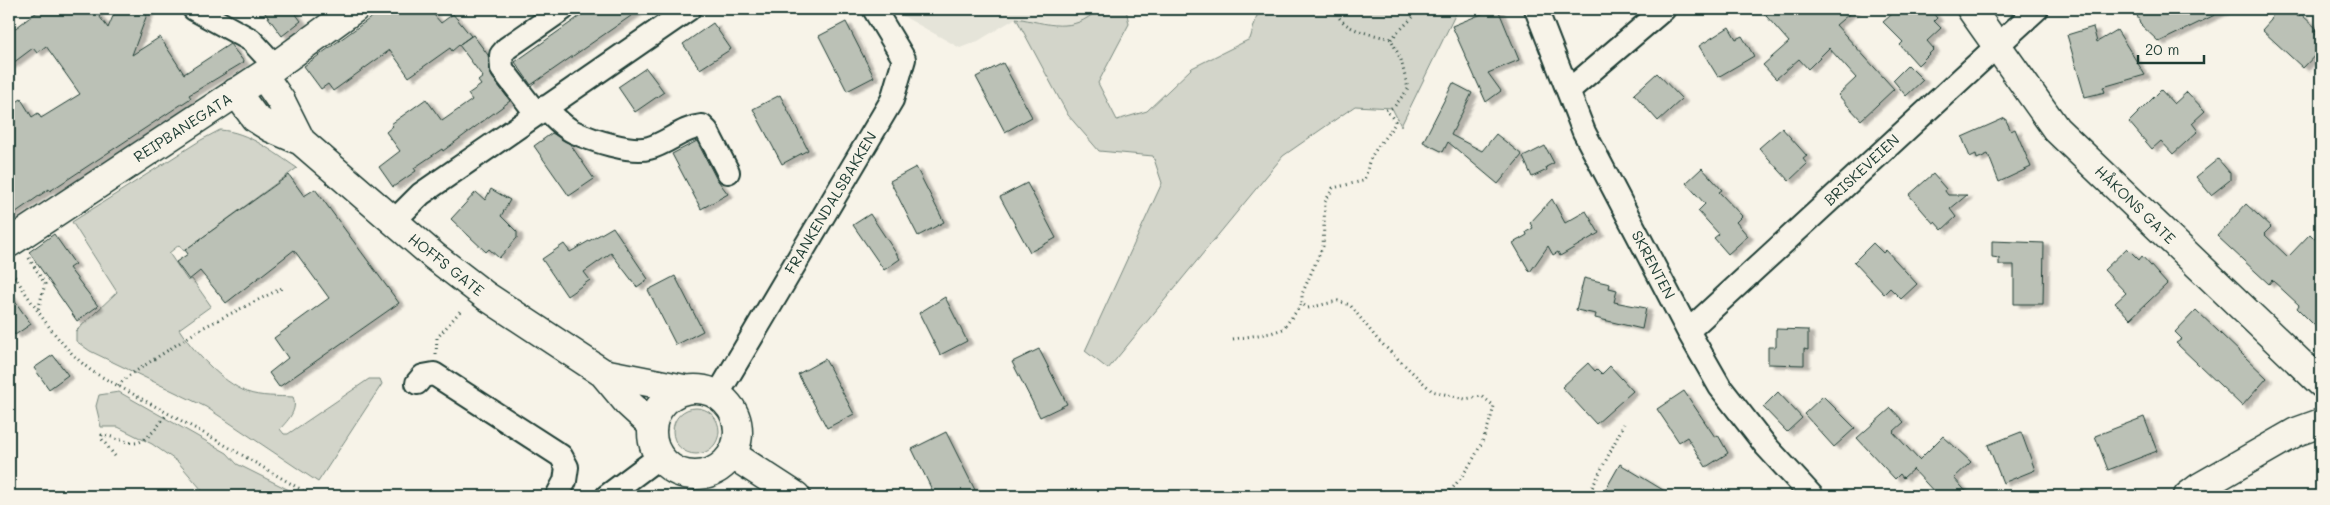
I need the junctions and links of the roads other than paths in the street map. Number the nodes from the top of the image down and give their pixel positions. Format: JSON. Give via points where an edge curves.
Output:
{"nodes":[{"id":1,"x":194,"y":9,"type":"edge"},
{"id":2,"x":354,"y":9,"type":"edge"},
{"id":3,"x":563,"y":9,"type":"edge"},
{"id":4,"x":874,"y":9,"type":"edge"},
{"id":5,"x":1536,"y":9,"type":"edge"},
{"id":6,"x":1664,"y":9,"type":"edge"},
{"id":7,"x":1970,"y":9,"type":"edge"},
{"id":8,"x":2037,"y":9,"type":"edge"},
{"id":9,"x":685,"y":10,"type":"edge"},
{"id":10,"x":1996,"y":46,"type":"junction"},
{"id":11,"x":269,"y":70,"type":"junction"},
{"id":12,"x":1568,"y":91,"type":"junction"},
{"id":13,"x":236,"y":92,"type":"junction"},
{"id":14,"x":541,"y":110,"type":"junction"},
{"id":15,"x":301,"y":141,"type":"junction"},
{"id":16,"x":728,"y":172,"type":"dead end"},
{"id":17,"x":393,"y":222,"type":"junction"},
{"id":18,"x":18,"y":249,"type":"edge"},
{"id":19,"x":1688,"y":331,"type":"junction"},
{"id":20,"x":603,"y":373,"type":"junction"},
{"id":21,"x":425,"y":378,"type":"road end"},
{"id":22,"x":2321,"y":383,"type":"edge"},
{"id":23,"x":684,"y":389,"type":"junction"},
{"id":24,"x":718,"y":394,"type":"junction"},
{"id":25,"x":2321,"y":422,"type":"edge"},
{"id":26,"x":652,"y":426,"type":"junction"},
{"id":27,"x":733,"y":455,"type":"junction"},
{"id":28,"x":659,"y":457,"type":"junction"},
{"id":29,"x":558,"y":496,"type":"edge"},
{"id":30,"x":607,"y":496,"type":"edge"},
{"id":31,"x":796,"y":496,"type":"edge"},
{"id":32,"x":1812,"y":496,"type":"edge"},
{"id":33,"x":2188,"y":496,"type":"edge"}],
"edges":[{"from":1,"to":11,"type":"street","via":[[251,40]]},
{"from":2,"to":11,"type":"main road","name":"REIPBANEGATA"},
{"from":3,"to":14,"type":"street","via":[[501,55],[502,69]]},
{"from":4,"to":24,"type":"street","name":"FRANKENDALSBAKKEN","via":[[904,59],[892,100]]},
{"from":5,"to":12,"type":"street","name":"SKRENTEN"},
{"from":6,"to":12,"type":"street"},
{"from":7,"to":10,"type":"main road","name":"HÅKONS GATE"},
{"from":8,"to":10,"type":"street","name":"BRISKEVEIEN"},
{"from":9,"to":14,"type":"street"},
{"from":10,"to":19,"type":"street","name":"BRISKEVEIEN"},
{"from":10,"to":22,"type":"main road","name":"HÅKONS GATE","via":[[2056,129]]},
{"from":11,"to":13,"type":"main road","name":"REIPBANEGATA"},
{"from":11,"to":15,"type":"main road","name":"HOFFS GATE"},
{"from":12,"to":19,"type":"street","name":"SKRENTEN","via":[[1584,132]]},
{"from":13,"to":15,"type":"main road","name":"HOFFS GATE","via":[[255,118]]},
{"from":13,"to":18,"type":"main road","name":"REIPBANEGATA"},
{"from":14,"to":16,"type":"street","via":[[573,132],[615,146],[647,149],[692,127],[702,126]]},
{"from":14,"to":17,"type":"street","via":[[421,194]]},
{"from":15,"to":17,"type":"main road","name":"HOFFS GATE"},
{"from":17,"to":20,"type":"main road","name":"HOFFS GATE","via":[[486,296]]},
{"from":19,"to":32,"type":"street","name":"SKRENTEN","via":[[1720,387],[1766,446]]},
{"from":20,"to":23,"type":"main road","name":"HOFFS GATE"},
{"from":20,"to":26,"type":"main road","name":"HOFFS GATE"},
{"from":21,"to":29,"type":"street","via":[[561,456],[568,467]]},
{"from":23,"to":24,"type":"main road","via":[[701,388]]},
{"from":23,"to":26,"type":"main road","via":[[668,397],[657,410]]},
{"from":24,"to":27,"type":"main road","via":[[738,421],[739,438]]},
{"from":25,"to":33,"type":"main road","via":[[2296,432]]},
{"from":26,"to":28,"type":"main road","via":[[652,442]]},
{"from":27,"to":28,"type":"main road","via":[[721,468],[705,474],[688,475],[672,469]]},
{"from":27,"to":31,"type":"main road"},
{"from":28,"to":30,"type":"street"}]}
